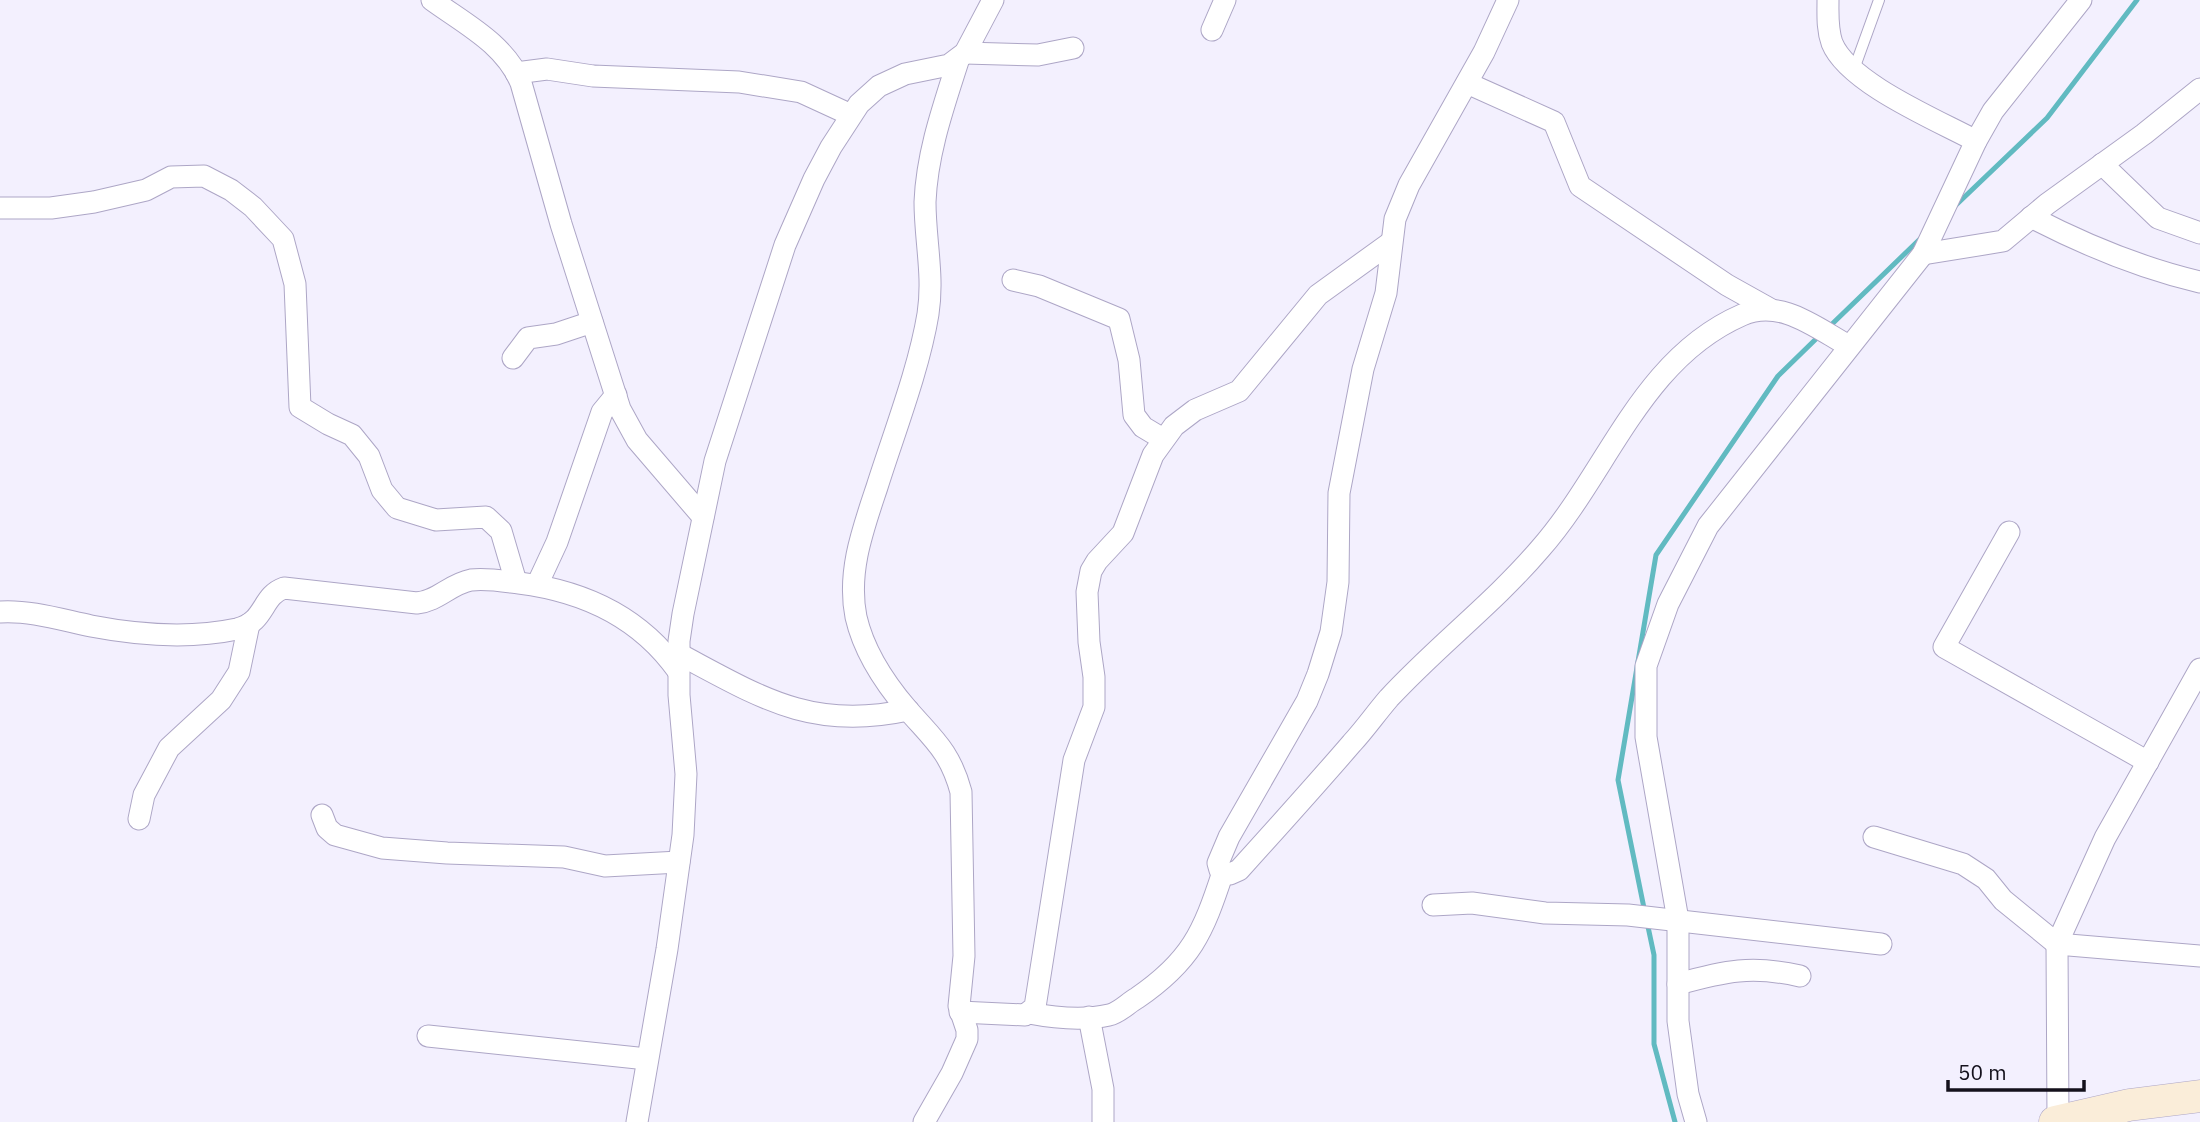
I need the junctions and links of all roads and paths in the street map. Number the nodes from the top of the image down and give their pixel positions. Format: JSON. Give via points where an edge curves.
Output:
{"nodes":[{"id":1,"x":432,"y":0,"type":"edge"},
{"id":2,"x":993,"y":0,"type":"edge"},
{"id":3,"x":1225,"y":0,"type":"edge"},
{"id":4,"x":1508,"y":0,"type":"edge"},
{"id":5,"x":1828,"y":0,"type":"edge"},
{"id":6,"x":1879,"y":0,"type":"edge"},
{"id":7,"x":2081,"y":0,"type":"edge"},
{"id":8,"x":1212,"y":30,"type":"dead end"},
{"id":9,"x":1073,"y":48,"type":"dead end"},
{"id":10,"x":962,"y":56,"type":"junction"},
{"id":11,"x":1853,"y":72,"type":"junction"},
{"id":12,"x":516,"y":73,"type":"junction"},
{"id":13,"x":1467,"y":83,"type":"junction"},
{"id":14,"x":2200,"y":89,"type":"edge"},
{"id":15,"x":851,"y":115,"type":"junction"},
{"id":16,"x":1976,"y":141,"type":"junction"},
{"id":17,"x":2102,"y":164,"type":"junction"},
{"id":18,"x":0,"y":208,"type":"edge"},
{"id":19,"x":2031,"y":217,"type":"junction"},
{"id":20,"x":2200,"y":233,"type":"edge"},
{"id":21,"x":1391,"y":243,"type":"junction"},
{"id":22,"x":1923,"y":254,"type":"junction"},
{"id":23,"x":1013,"y":279,"type":"dead end"},
{"id":24,"x":2200,"y":282,"type":"edge"},
{"id":25,"x":1770,"y":309,"type":"junction"},
{"id":26,"x":592,"y":322,"type":"junction"},
{"id":27,"x":1849,"y":346,"type":"junction"},
{"id":28,"x":513,"y":358,"type":"dead end"},
{"id":29,"x":616,"y":395,"type":"junction"},
{"id":30,"x":1163,"y":439,"type":"junction"},
{"id":31,"x":703,"y":517,"type":"junction"},
{"id":32,"x":2009,"y":531,"type":"dead end"},
{"id":33,"x":526,"y":584,"type":"junction"},
{"id":34,"x":0,"y":612,"type":"edge"},
{"id":35,"x":249,"y":624,"type":"junction"},
{"id":36,"x":678,"y":662,"type":"junction"},
{"id":37,"x":2200,"y":669,"type":"edge"},
{"id":38,"x":908,"y":710,"type":"junction"},
{"id":39,"x":2148,"y":762,"type":"junction"},
{"id":40,"x":322,"y":815,"type":"dead end"},
{"id":41,"x":139,"y":819,"type":"dead end"},
{"id":42,"x":1874,"y":837,"type":"dead end"},
{"id":43,"x":679,"y":862,"type":"junction"},
{"id":44,"x":1223,"y":873,"type":"junction"},
{"id":45,"x":1433,"y":905,"type":"dead end"},
{"id":46,"x":1678,"y":920,"type":"junction"},
{"id":47,"x":1881,"y":944,"type":"dead end"},
{"id":48,"x":2057,"y":944,"type":"junction"},
{"id":49,"x":2200,"y":956,"type":"edge"},
{"id":50,"x":1800,"y":976,"type":"dead end"},
{"id":51,"x":1678,"y":984,"type":"junction"},
{"id":52,"x":960,"y":1012,"type":"junction"},
{"id":53,"x":1029,"y":1013,"type":"junction"},
{"id":54,"x":1089,"y":1017,"type":"junction"},
{"id":55,"x":428,"y":1036,"type":"dead end"},
{"id":56,"x":647,"y":1059,"type":"junction"},
{"id":57,"x":2200,"y":1096,"type":"edge"},
{"id":58,"x":637,"y":1122,"type":"edge"},
{"id":59,"x":924,"y":1122,"type":"edge"},
{"id":60,"x":1103,"y":1122,"type":"edge"},
{"id":61,"x":1696,"y":1122,"type":"edge"},
{"id":62,"x":2057,"y":1122,"type":"edge"}],
"edges":[{"from":1,"to":12,"type":"street","via":[[496,47]]},
{"from":2,"to":10,"type":"street"},
{"from":3,"to":8,"type":"street"},
{"from":4,"to":13,"type":"street"},
{"from":5,"to":11,"type":"street","via":[[1831,41]]},
{"from":6,"to":11,"type":"lane"},
{"from":7,"to":16,"type":"street","via":[[1993,110]]},
{"from":9,"to":10,"type":"street","via":[[1038,55]]},
{"from":10,"to":15,"type":"street","via":[[939,68],[891,79]]},
{"from":10,"to":38,"type":"street","via":[[936,131],[926,185],[928,314],[866,520],[854,577],[855,613],[866,648]]},
{"from":11,"to":16,"type":"street"},
{"from":12,"to":15,"type":"street","via":[[547,69],[593,76],[740,82],[801,92]]},
{"from":12,"to":26,"type":"street"},
{"from":13,"to":21,"type":"street","via":[[1401,202]]},
{"from":13,"to":25,"type":"street","via":[[1554,122],[1580,186]]},
{"from":14,"to":17,"type":"street"},
{"from":15,"to":31,"type":"street","via":[[814,179],[785,246],[715,461]]},
{"from":16,"to":22,"type":"street"},
{"from":17,"to":19,"type":"street"},
{"from":17,"to":20,"type":"street","via":[[2158,219]]},
{"from":18,"to":33,"type":"street","via":[[94,202],[146,190],[171,177],[204,176],[231,190],[283,239],[295,284],[300,407],[352,435],[397,508],[436,520],[486,517],[501,531]]},
{"from":19,"to":22,"type":"street","via":[[2003,241]]},
{"from":19,"to":24,"type":"street","via":[[2112,255]]},
{"from":21,"to":30,"type":"street","via":[[1318,295],[1239,391],[1183,417]]},
{"from":21,"to":44,"type":"street","via":[[1386,293],[1363,369],[1339,493],[1338,582],[1331,632],[1307,701],[1228,837],[1218,863]]},
{"from":22,"to":27,"type":"street"},
{"from":23,"to":30,"type":"street","via":[[1119,319],[1129,360],[1134,415],[1143,427]]},
{"from":25,"to":27,"type":"street","via":[[1792,314]]},
{"from":25,"to":44,"type":"street","via":[[1729,322],[1675,361],[1631,415],[1539,551],[1388,699],[1239,870]]},
{"from":26,"to":28,"type":"street","via":[[528,338]]},
{"from":26,"to":29,"type":"street"},
{"from":27,"to":46,"type":"street","via":[[1709,526],[1668,604],[1646,666],[1646,737]]},
{"from":29,"to":31,"type":"street","via":[[636,440]]},
{"from":29,"to":33,"type":"street","via":[[601,412],[557,542]]},
{"from":30,"to":53,"type":"street","via":[[1145,471],[1123,533],[1097,561],[1088,581],[1094,708],[1074,760],[1035,1005]]},
{"from":31,"to":36,"type":"street"},
{"from":32,"to":39,"type":"street","via":[[1944,647]]},
{"from":33,"to":35,"type":"street","via":[[472,580],[429,601],[411,603],[284,588],[271,595]]},
{"from":33,"to":36,"type":"street","via":[[576,595],[612,610]]},
{"from":34,"to":35,"type":"street","via":[[174,636]]},
{"from":35,"to":41,"type":"street","via":[[239,672],[221,700],[169,748],[144,795]]},
{"from":36,"to":38,"type":"street","via":[[797,710],[843,716]]},
{"from":36,"to":43,"type":"street","via":[[686,774]]},
{"from":37,"to":39,"type":"street"},
{"from":38,"to":52,"type":"street","via":[[944,751],[961,792],[964,956]]},
{"from":39,"to":48,"type":"street","via":[[2100,848]]},
{"from":40,"to":43,"type":"street","via":[[335,835],[382,848],[564,857],[605,866]]},
{"from":42,"to":48,"type":"street","via":[[1963,864]]},
{"from":43,"to":56,"type":"street"},
{"from":44,"to":54,"type":"street","via":[[1207,921],[1187,956],[1112,1015]]},
{"from":45,"to":46,"type":"street","via":[[1472,903],[1545,913]]},
{"from":46,"to":47,"type":"street"},
{"from":46,"to":51,"type":"street"},
{"from":48,"to":49,"type":"street"},
{"from":48,"to":62,"type":"street"},
{"from":50,"to":51,"type":"street","via":[[1771,969],[1726,971]]},
{"from":51,"to":61,"type":"street","via":[[1678,1021]]},
{"from":52,"to":53,"type":"street"},
{"from":52,"to":59,"type":"street","via":[[966,1043]]},
{"from":53,"to":54,"type":"street"},
{"from":54,"to":60,"type":"street","via":[[1103,1089]]},
{"from":55,"to":56,"type":"street"},
{"from":56,"to":58,"type":"street"},
{"from":57,"to":62,"type":"street","via":[[2129,1105]]}]}
